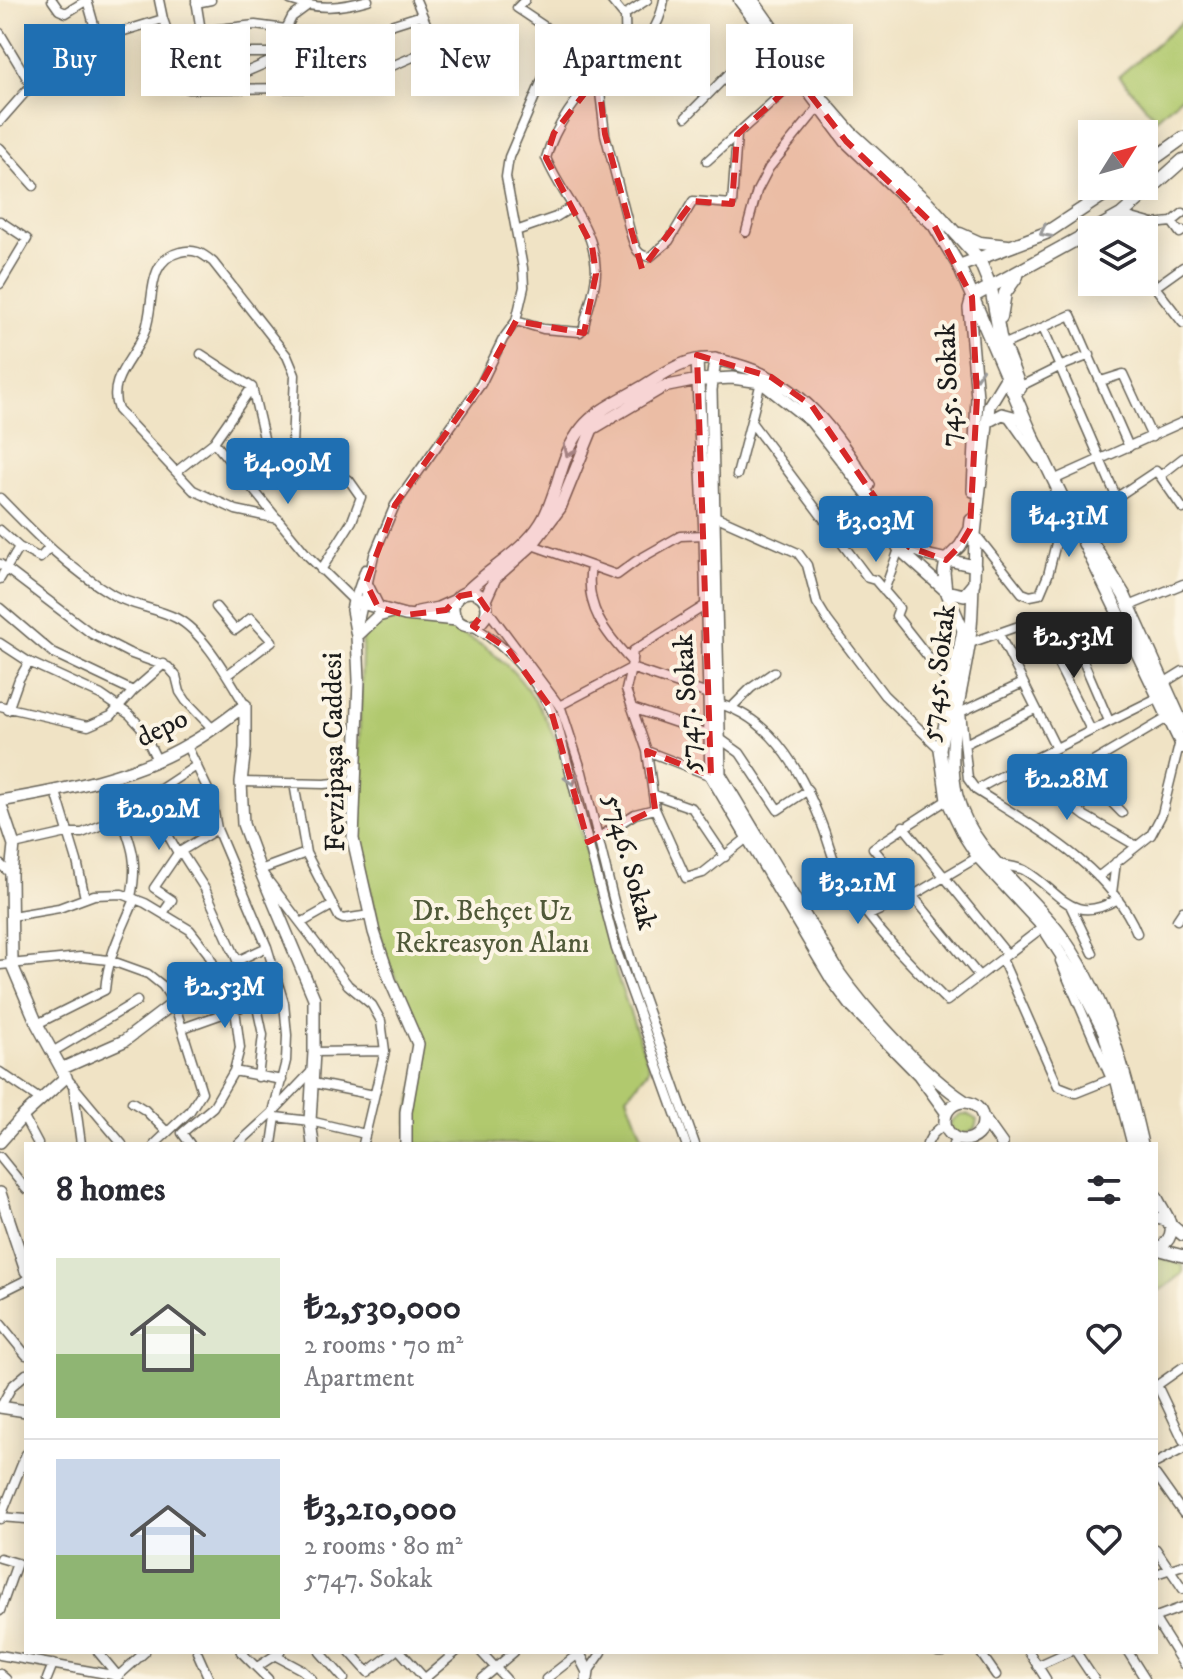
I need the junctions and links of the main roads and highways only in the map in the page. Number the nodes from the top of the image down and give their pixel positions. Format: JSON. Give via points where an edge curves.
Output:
{"nodes":[{"id":1,"x":740,"y":0,"type":"edge"},
{"id":2,"x":752,"y":0,"type":"edge"},
{"id":3,"x":1183,"y":138,"type":"edge"},
{"id":4,"x":1158,"y":156,"type":"edge"},
{"id":5,"x":1183,"y":160,"type":"edge"},
{"id":6,"x":1096,"y":200,"type":"edge"},
{"id":7,"x":1119,"y":216,"type":"edge"},
{"id":8,"x":951,"y":228,"type":"junction"},
{"id":9,"x":1078,"y":238,"type":"edge"},
{"id":10,"x":1018,"y":245,"type":"junction"},
{"id":11,"x":979,"y":259,"type":"junction"},
{"id":12,"x":959,"y":266,"type":"junction"},
{"id":13,"x":1020,"y":271,"type":"junction"},
{"id":14,"x":991,"y":288,"type":"junction"},
{"id":15,"x":972,"y":297,"type":"junction"},
{"id":16,"x":1001,"y":341,"type":"junction"},
{"id":17,"x":715,"y":359,"type":"junction"},
{"id":18,"x":697,"y":360,"type":"junction"},
{"id":19,"x":1008,"y":373,"type":"junction"},
{"id":20,"x":714,"y":379,"type":"junction"},
{"id":21,"x":698,"y":380,"type":"junction"},
{"id":22,"x":987,"y":422,"type":"junction"},
{"id":23,"x":1031,"y":433,"type":"junction"},
{"id":24,"x":946,"y":560,"type":"junction"},
{"id":25,"x":975,"y":566,"type":"junction"},
{"id":26,"x":366,"y":583,"type":"road end"},
{"id":27,"x":973,"y":586,"type":"junction"},
{"id":28,"x":946,"y":591,"type":"junction"},
{"id":29,"x":461,"y":596,"type":"junction"},
{"id":30,"x":486,"y":604,"type":"junction"},
{"id":31,"x":378,"y":607,"type":"junction"},
{"id":32,"x":399,"y":613,"type":"junction"},
{"id":33,"x":457,"y":620,"type":"junction"},
{"id":34,"x":357,"y":636,"type":"junction"},
{"id":35,"x":1183,"y":726,"type":"edge"},
{"id":36,"x":714,"y":736,"type":"junction"},
{"id":37,"x":1181,"y":744,"type":"edge"},
{"id":38,"x":0,"y":802,"type":"edge"},
{"id":39,"x":8,"y":911,"type":"edge"},
{"id":40,"x":6,"y":965,"type":"edge"},
{"id":41,"x":174,"y":1003,"type":"road end"},
{"id":42,"x":67,"y":1077,"type":"junction"},
{"id":43,"x":966,"y":1102,"type":"junction"},
{"id":44,"x":982,"y":1116,"type":"junction"},
{"id":45,"x":945,"y":1118,"type":"junction"},
{"id":46,"x":0,"y":1142,"type":"edge"},
{"id":47,"x":313,"y":1142,"type":"edge"},
{"id":48,"x":406,"y":1142,"type":"edge"},
{"id":49,"x":959,"y":1142,"type":"edge"},
{"id":50,"x":1001,"y":1142,"type":"edge"},
{"id":51,"x":1132,"y":1142,"type":"edge"},
{"id":52,"x":1141,"y":1142,"type":"edge"},
{"id":53,"x":0,"y":1193,"type":"edge"},
{"id":54,"x":1158,"y":1200,"type":"edge"},
{"id":55,"x":2,"y":1209,"type":"edge"},
{"id":56,"x":1158,"y":1219,"type":"edge"},
{"id":57,"x":1172,"y":1226,"type":"junction"},
{"id":58,"x":1183,"y":1235,"type":"edge"},
{"id":59,"x":1158,"y":1249,"type":"edge"},
{"id":60,"x":1183,"y":1256,"type":"edge"},
{"id":61,"x":24,"y":1266,"type":"edge"},
{"id":62,"x":0,"y":1407,"type":"edge"},
{"id":63,"x":24,"y":1411,"type":"edge"},
{"id":64,"x":578,"y":1654,"type":"edge"},
{"id":65,"x":586,"y":1677,"type":"edge"}],
"edges":[{"from":1,"to":12,"type":"main road","via":[[818,108],[934,225]]},
{"from":2,"to":8,"type":"main road","via":[[850,132]]},
{"from":3,"to":4,"type":"main road"},
{"from":5,"to":7,"type":"main road"},
{"from":6,"to":10,"type":"main road","one_way":true},
{"from":8,"to":10,"type":"main road","via":[[980,243]]},
{"from":8,"to":11,"type":"main road"},
{"from":9,"to":13,"type":"main road"},
{"from":10,"to":11,"type":"main road"},
{"from":11,"to":12,"type":"main road"},
{"from":11,"to":14,"type":"main road"},
{"from":12,"to":15,"type":"main road"},
{"from":13,"to":14,"type":"main road"},
{"from":13,"to":16,"type":"main road","via":[[1005,293]]},
{"from":14,"to":15,"type":"main road"},
{"from":14,"to":16,"type":"main road"},
{"from":15,"to":19,"type":"main road"},
{"from":15,"to":24,"type":"main road","name":"745. Sokak","one_way":true,"via":[[977,397],[970,529]]},
{"from":16,"to":19,"type":"main road"},
{"from":17,"to":18,"type":"main road"},
{"from":17,"to":20,"type":"main road","name":"5747. Sokak"},
{"from":17,"to":24,"type":"main road","via":[[771,377],[812,406],[909,547]]},
{"from":18,"to":21,"type":"main road","name":"5747. Sokak"},
{"from":18,"to":29,"type":"main road","one_way":true,"via":[[656,378],[584,425],[566,455],[542,521]]},
{"from":19,"to":22,"type":"main road","name":"745. Sokak","via":[[989,406]]},
{"from":19,"to":23,"type":"main road"},
{"from":19,"to":35,"type":"main road","via":[[1129,606]]},
{"from":20,"to":21,"type":"main road"},
{"from":20,"to":28,"type":"main road","via":[[761,382],[811,421],[870,497],[899,549]]},
{"from":20,"to":36,"type":"main road","name":"5747. Sokak","via":[[725,706]]},
{"from":21,"to":30,"type":"main road","via":[[663,387],[592,429],[560,508],[532,545],[495,578]]},
{"from":21,"to":36,"type":"main road","name":"5747. Sokak","via":[[708,694]]},
{"from":22,"to":23,"type":"main road","via":[[1007,415],[1021,419]]},
{"from":22,"to":25,"type":"main road","name":"745. Sokak"},
{"from":23,"to":37,"type":"main road"},
{"from":24,"to":25,"type":"main road"},
{"from":24,"to":28,"type":"main road"},
{"from":25,"to":27,"type":"main road","name":"745. Sokak"},
{"from":26,"to":31,"type":"main road"},
{"from":27,"to":28,"type":"main road","via":[[964,595]]},
{"from":27,"to":52,"type":"main road","name":"5745. Sokak","via":[[970,643],[951,743],[957,796],[975,839],[1057,930],[1086,978],[1118,1050]]},
{"from":28,"to":51,"type":"main road","name":"5745. Sokak","via":[[963,630],[940,749],[947,800],[978,857],[1056,944],[1104,1032]]},
{"from":29,"to":30,"type":"main road","via":[[476,593]]},
{"from":29,"to":32,"type":"main road","via":[[438,608]]},
{"from":29,"to":33,"type":"main road","via":[[453,610]]},
{"from":30,"to":33,"type":"main road","via":[[485,618],[473,626]]},
{"from":31,"to":32,"type":"main road"},
{"from":31,"to":34,"type":"main road","name":"Fevzipaşa Caddesi","via":[[358,601],[352,610]]},
{"from":32,"to":33,"type":"main road"},
{"from":32,"to":34,"type":"main road","via":[[378,616]]},
{"from":34,"to":48,"type":"main road","name":"Fevzipaşa Caddesi","via":[[353,839],[390,980],[418,1044]]},
{"from":36,"to":43,"type":"main road","name":"5747. Sokak","via":[[720,774],[840,974],[870,1012]]},
{"from":36,"to":45,"type":"main road","name":"5747. Sokak","via":[[711,776],[832,980],[919,1075]]},
{"from":38,"to":39,"type":"main road","via":[[14,845]]},
{"from":38,"to":47,"type":"main road","name":"depo","via":[[56,792],[157,760],[187,746],[245,705],[243,824],[314,998]]},
{"from":39,"to":40,"type":"main road"},
{"from":40,"to":42,"type":"main road"},
{"from":41,"to":42,"type":"main road"},
{"from":42,"to":46,"type":"main road"},
{"from":43,"to":44,"type":"main road"},
{"from":43,"to":45,"type":"main road","via":[[955,1104]]},
{"from":44,"to":49,"type":"main road","via":[[978,1134]]},
{"from":44,"to":50,"type":"main road"},
{"from":45,"to":49,"type":"main road","via":[[950,1135]]},
{"from":53,"to":55,"type":"main road"},
{"from":54,"to":57,"type":"main road"},
{"from":55,"to":61,"type":"main road"},
{"from":56,"to":57,"type":"main road"},
{"from":57,"to":58,"type":"main road"},
{"from":57,"to":59,"type":"main road","via":[[1171,1237]]},
{"from":59,"to":60,"type":"main road"},
{"from":62,"to":63,"type":"main road"},
{"from":64,"to":65,"type":"main road"}]}
